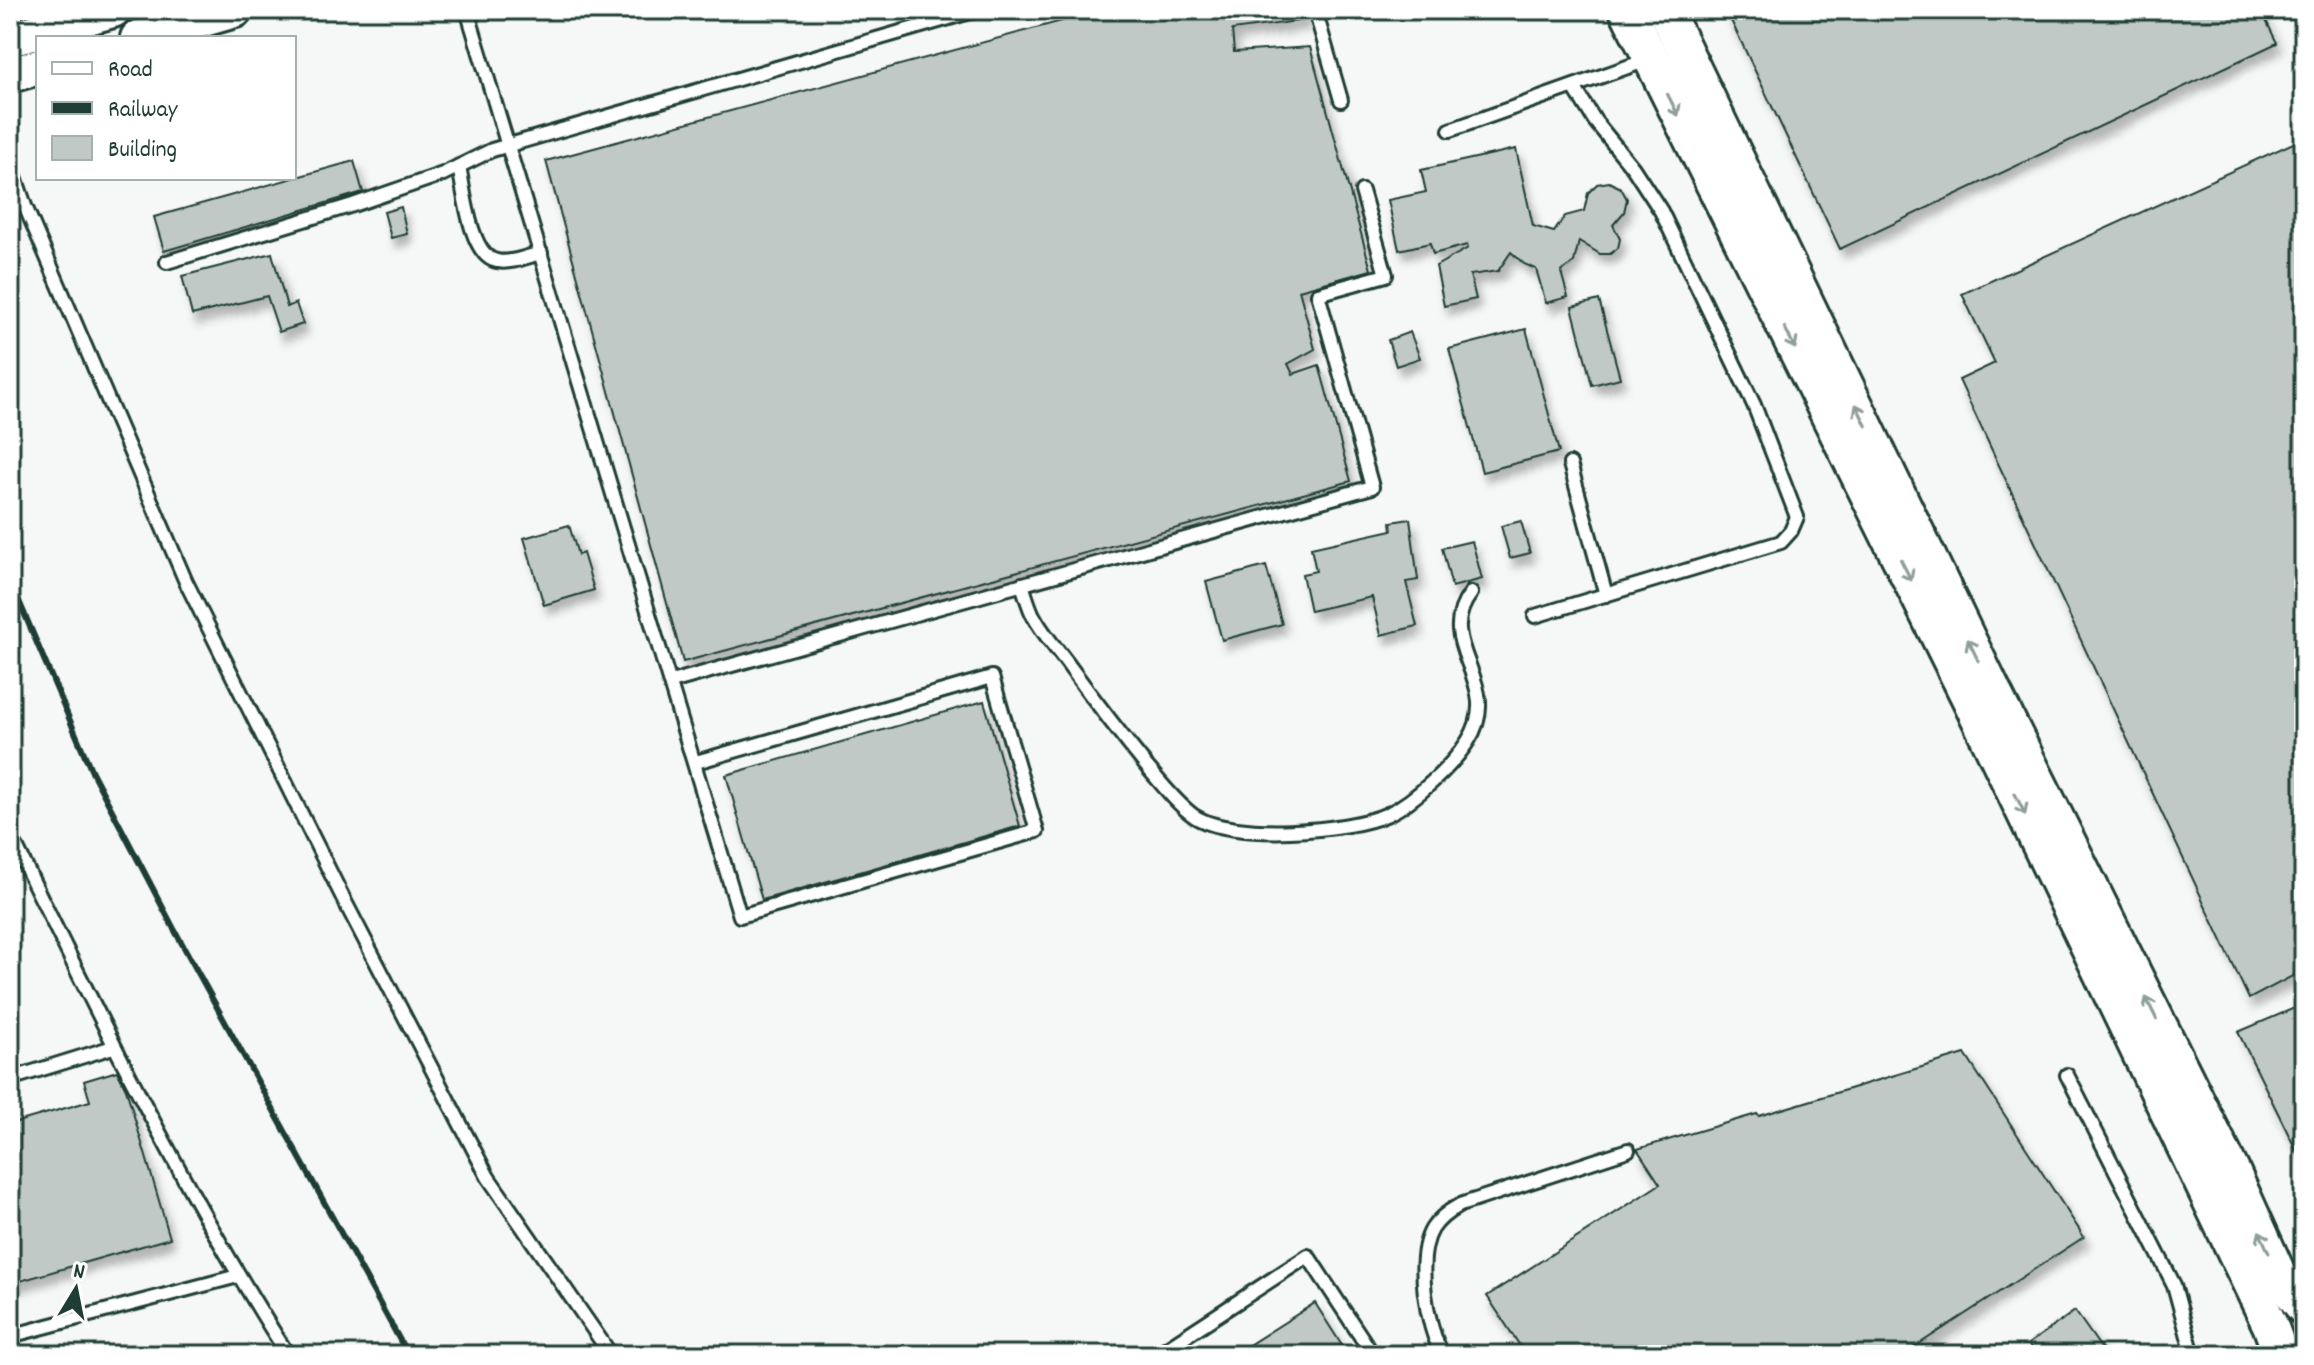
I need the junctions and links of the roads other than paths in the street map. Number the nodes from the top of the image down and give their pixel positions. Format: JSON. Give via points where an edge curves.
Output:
{"nodes":[{"id":1,"x":113,"y":10,"type":"edge"},
{"id":2,"x":235,"y":10,"type":"edge"},
{"id":3,"x":467,"y":10,"type":"edge"},
{"id":4,"x":977,"y":10,"type":"edge"},
{"id":5,"x":1315,"y":10,"type":"edge"},
{"id":6,"x":1627,"y":10,"type":"edge"},
{"id":7,"x":1665,"y":10,"type":"edge"},
{"id":8,"x":145,"y":36,"type":"edge"},
{"id":9,"x":10,"y":39,"type":"edge"},
{"id":10,"x":1682,"y":43,"type":"junction"},
{"id":11,"x":1650,"y":59,"type":"junction"},
{"id":12,"x":36,"y":68,"type":"edge"},
{"id":13,"x":10,"y":75,"type":"edge"},
{"id":14,"x":1574,"y":87,"type":"junction"},
{"id":15,"x":1341,"y":100,"type":"dead end"},
{"id":16,"x":1450,"y":130,"type":"dead end"},
{"id":17,"x":509,"y":146,"type":"junction"},
{"id":18,"x":10,"y":162,"type":"edge"},
{"id":19,"x":459,"y":166,"type":"junction"},
{"id":20,"x":1362,"y":191,"type":"dead end"},
{"id":21,"x":541,"y":253,"type":"junction"},
{"id":22,"x":167,"y":262,"type":"dead end"},
{"id":23,"x":1570,"y":464,"type":"dead end"},
{"id":24,"x":1022,"y":584,"type":"junction"},
{"id":25,"x":1471,"y":593,"type":"dead end"},
{"id":26,"x":1606,"y":595,"type":"junction"},
{"id":27,"x":1535,"y":616,"type":"dead end"},
{"id":28,"x":671,"y":682,"type":"junction"},
{"id":29,"x":1981,"y":694,"type":"junction"},
{"id":30,"x":696,"y":762,"type":"junction"},
{"id":31,"x":10,"y":834,"type":"edge"},
{"id":32,"x":113,"y":1047,"type":"junction"},
{"id":33,"x":2067,"y":1075,"type":"dead end"},
{"id":34,"x":10,"y":1079,"type":"edge"},
{"id":35,"x":1628,"y":1150,"type":"dead end"},
{"id":36,"x":238,"y":1276,"type":"junction"},
{"id":37,"x":2304,"y":1308,"type":"edge"},
{"id":38,"x":10,"y":1336,"type":"edge"},
{"id":39,"x":288,"y":1355,"type":"edge"},
{"id":40,"x":611,"y":1355,"type":"edge"},
{"id":41,"x":1156,"y":1355,"type":"edge"},
{"id":42,"x":1373,"y":1355,"type":"edge"},
{"id":43,"x":1443,"y":1355,"type":"edge"},
{"id":44,"x":2193,"y":1355,"type":"edge"},
{"id":45,"x":2281,"y":1355,"type":"edge"}],
"edges":[{"from":1,"to":9,"type":"street"},
{"from":2,"to":8,"type":"street"},
{"from":3,"to":17,"type":"lane"},
{"from":4,"to":17,"type":"lane"},
{"from":5,"to":15,"type":"lane"},
{"from":6,"to":11,"type":"street"},
{"from":7,"to":10,"type":"street"},
{"from":10,"to":11,"type":"street"},
{"from":29,"to":10,"type":"street","one_way":true},
{"from":11,"to":14,"type":"lane"},
{"from":11,"to":29,"type":"street","one_way":true},
{"from":12,"to":13,"type":"street"},
{"from":14,"to":16,"type":"lane"},
{"from":14,"to":26,"type":"lane","via":[[1661,211],[1754,405],[1797,517],[1781,542]]},
{"from":17,"to":19,"type":"lane"},
{"from":17,"to":21,"type":"lane"},
{"from":18,"to":40,"type":"lane","via":[[186,582],[343,898],[488,1177]]},
{"from":19,"to":21,"type":"lane","via":[[484,255],[505,262]]},
{"from":19,"to":22,"type":"lane"},
{"from":20,"to":24,"type":"lane","via":[[1386,275],[1318,294],[1372,487]]},
{"from":21,"to":28,"type":"lane"},
{"from":23,"to":26,"type":"lane"},
{"from":24,"to":25,"type":"lane","via":[[1033,614],[1063,658],[1169,793],[1194,816],[1256,833],[1376,819],[1415,798],[1461,750],[1476,724],[1480,702],[1458,633],[1460,611]]},
{"from":24,"to":28,"type":"lane"},
{"from":26,"to":27,"type":"lane"},
{"from":28,"to":30,"type":"lane"},
{"from":37,"to":29,"type":"street","one_way":true,"via":[[2281,1280],[2232,1171]]},
{"from":29,"to":45,"type":"street","one_way":true},
{"from":30,"to":30,"type":"lane","via":[[740,916],[1037,831],[992,677]]},
{"from":31,"to":32,"type":"lane"},
{"from":32,"to":34,"type":"lane"},
{"from":32,"to":36,"type":"lane"},
{"from":33,"to":44,"type":"lane","via":[[2174,1285]]},
{"from":35,"to":43,"type":"lane","via":[[1460,1205],[1438,1221],[1428,1238],[1424,1292]]},
{"from":36,"to":38,"type":"lane"},
{"from":36,"to":39,"type":"lane"},
{"from":41,"to":42,"type":"lane","via":[[1308,1256]]}]}
